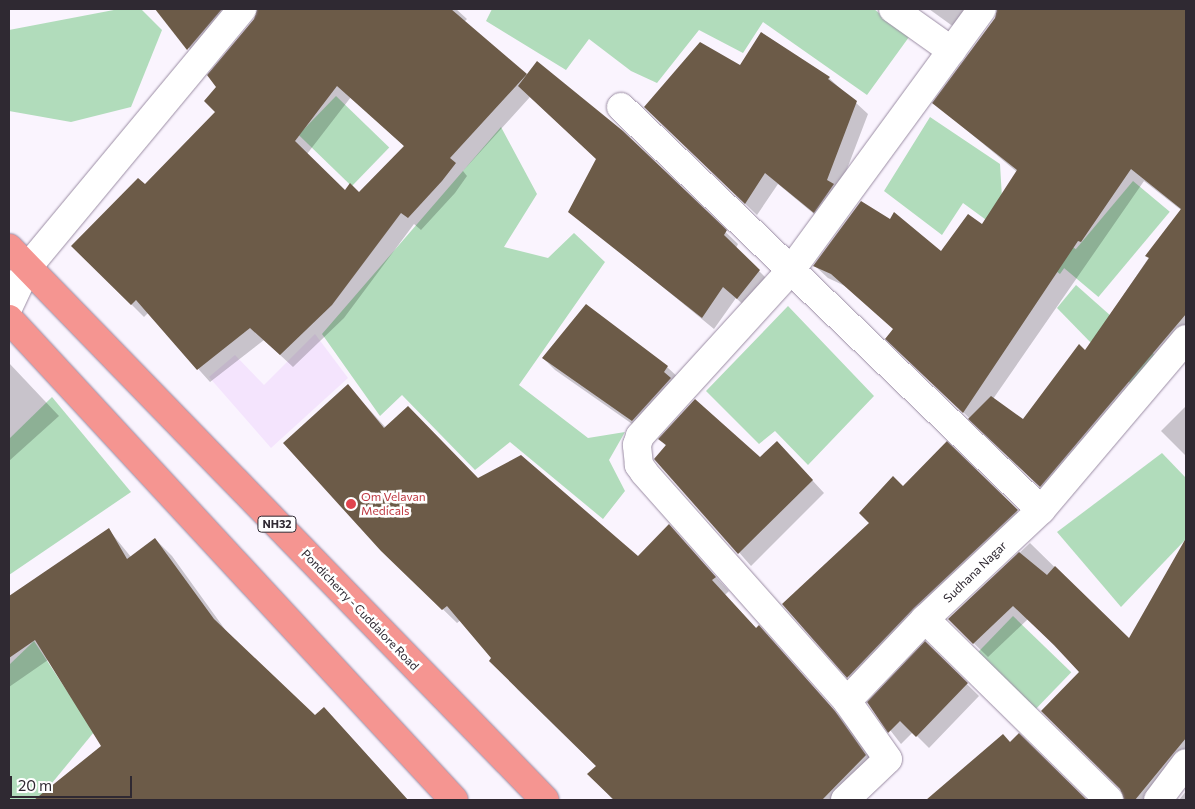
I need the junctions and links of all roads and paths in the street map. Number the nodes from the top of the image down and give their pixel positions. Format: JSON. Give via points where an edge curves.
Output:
{"nodes":[{"id":1,"x":242,"y":9,"type":"edge"},
{"id":2,"x":893,"y":9,"type":"edge"},
{"id":3,"x":982,"y":9,"type":"edge"},
{"id":4,"x":952,"y":51,"type":"junction"},
{"id":5,"x":621,"y":107,"type":"dead end"},
{"id":6,"x":9,"y":248,"type":"edge"},
{"id":7,"x":27,"y":268,"type":"junction"},
{"id":8,"x":791,"y":270,"type":"junction"},
{"id":9,"x":9,"y":306,"type":"edge"},
{"id":10,"x":9,"y":319,"type":"edge"},
{"id":11,"x":1186,"y":339,"type":"edge"},
{"id":12,"x":1041,"y":510,"type":"junction"},
{"id":13,"x":925,"y":619,"type":"junction"},
{"id":14,"x":847,"y":701,"type":"junction"},
{"id":15,"x":1186,"y":763,"type":"edge"},
{"id":16,"x":454,"y":800,"type":"edge"},
{"id":17,"x":545,"y":800,"type":"edge"},
{"id":18,"x":844,"y":800,"type":"edge"},
{"id":19,"x":1109,"y":800,"type":"edge"},
{"id":20,"x":1158,"y":800,"type":"edge"}],
"edges":[{"from":1,"to":7,"type":"street"},
{"from":2,"to":4,"type":"street"},
{"from":3,"to":4,"type":"street"},
{"from":4,"to":8,"type":"street"},
{"from":5,"to":8,"type":"street"},
{"from":6,"to":7,"type":"highway","name":"Pondicherry - Cuddalore Road","number":"NH32"},
{"from":7,"to":9,"type":"street"},
{"from":7,"to":17,"type":"highway","name":"Pondicherry - Cuddalore Road","number":"NH32"},
{"from":8,"to":12,"type":"street"},
{"from":8,"to":14,"type":"street","via":[[640,436],[637,454],[644,472]]},
{"from":10,"to":16,"type":"highway"},
{"from":11,"to":12,"type":"street","name":"Sudhana Nagar"},
{"from":12,"to":13,"type":"street","name":"Sudhana Nagar"},
{"from":13,"to":14,"type":"street","name":"Sudhana Nagar"},
{"from":13,"to":19,"type":"street"},
{"from":14,"to":18,"type":"street","via":[[888,759]]},
{"from":15,"to":20,"type":"street"}]}
